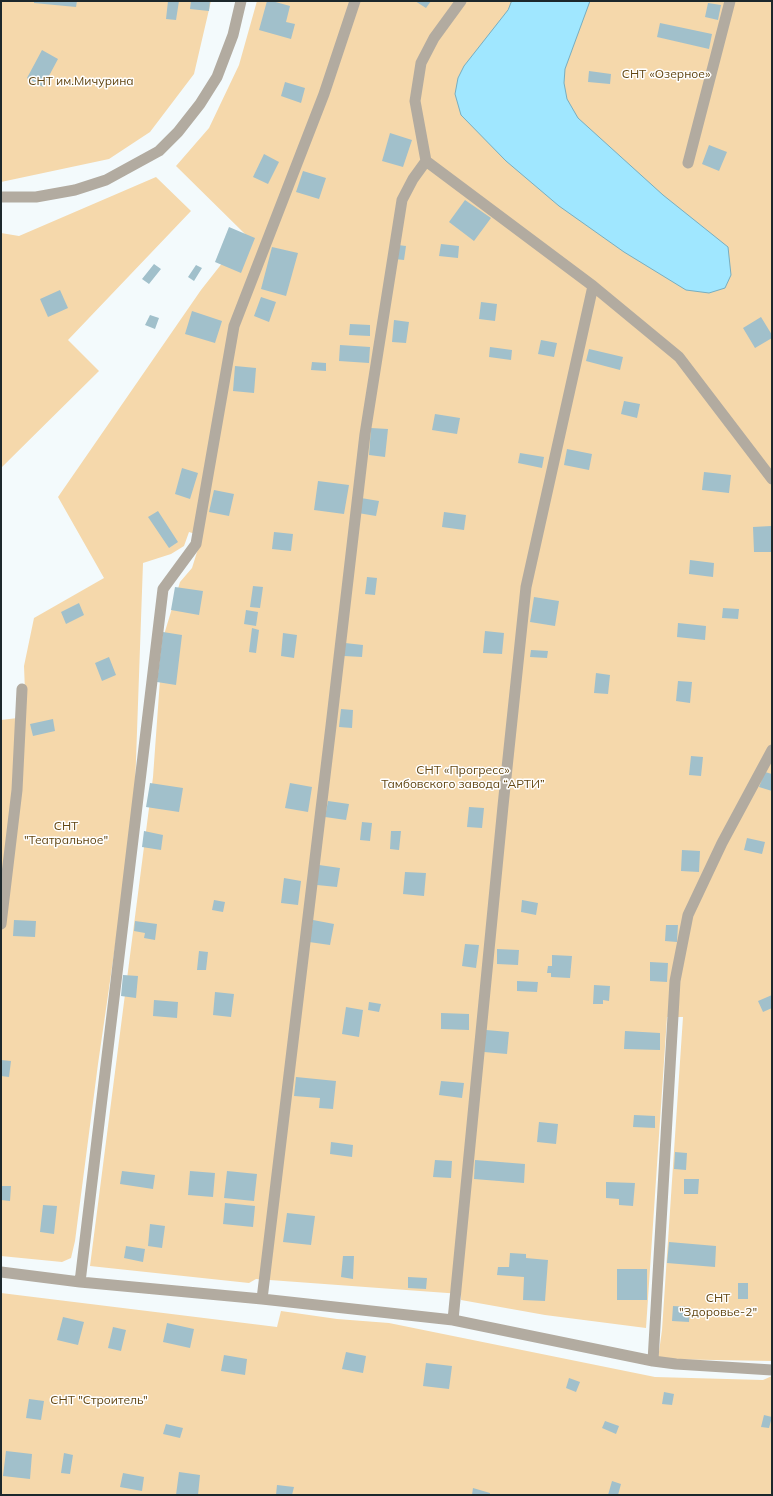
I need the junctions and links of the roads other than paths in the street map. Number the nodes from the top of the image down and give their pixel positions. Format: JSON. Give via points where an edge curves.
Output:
{"nodes":[{"id":1,"x":241,"y":1,"type":"edge"},
{"id":2,"x":354,"y":1,"type":"edge"},
{"id":3,"x":461,"y":1,"type":"edge"},
{"id":4,"x":730,"y":1,"type":"edge"},
{"id":5,"x":426,"y":161,"type":"junction"},
{"id":6,"x":688,"y":163,"type":"dead end"},
{"id":7,"x":1,"y":197,"type":"edge"},
{"id":8,"x":593,"y":286,"type":"junction"},
{"id":9,"x":772,"y":479,"type":"edge"},
{"id":10,"x":22,"y":689,"type":"dead end"},
{"id":11,"x":772,"y":750,"type":"edge"},
{"id":12,"x":1,"y":924,"type":"edge"},
{"id":13,"x":1,"y":1272,"type":"edge"},
{"id":14,"x":80,"y":1282,"type":"junction"},
{"id":15,"x":262,"y":1299,"type":"junction"},
{"id":16,"x":453,"y":1320,"type":"junction"},
{"id":17,"x":654,"y":1360,"type":"junction"},
{"id":18,"x":772,"y":1370,"type":"edge"}],
"edges":[{"from":1,"to":7,"type":"street","via":[[233,35],[217,77],[178,132],[159,150],[106,180],[75,190],[36,196]]},
{"from":2,"to":14,"type":"street","via":[[324,94],[234,326],[196,544],[163,589]]},
{"from":3,"to":5,"type":"street","via":[[434,38],[421,63],[415,101]]},
{"from":4,"to":6,"type":"street"},
{"from":5,"to":8,"type":"street"},
{"from":5,"to":15,"type":"street","via":[[412,179],[402,200],[365,434]]},
{"from":8,"to":9,"type":"street","via":[[679,357]]},
{"from":8,"to":16,"type":"street","via":[[526,587]]},
{"from":10,"to":12,"type":"street","via":[[17,790]]},
{"from":11,"to":17,"type":"street","via":[[722,843],[688,915],[675,981]]},
{"from":13,"to":14,"type":"street"},
{"from":14,"to":15,"type":"street"},
{"from":15,"to":16,"type":"street"},
{"from":16,"to":17,"type":"street"},
{"from":17,"to":18,"type":"street","via":[[676,1364]]}]}
